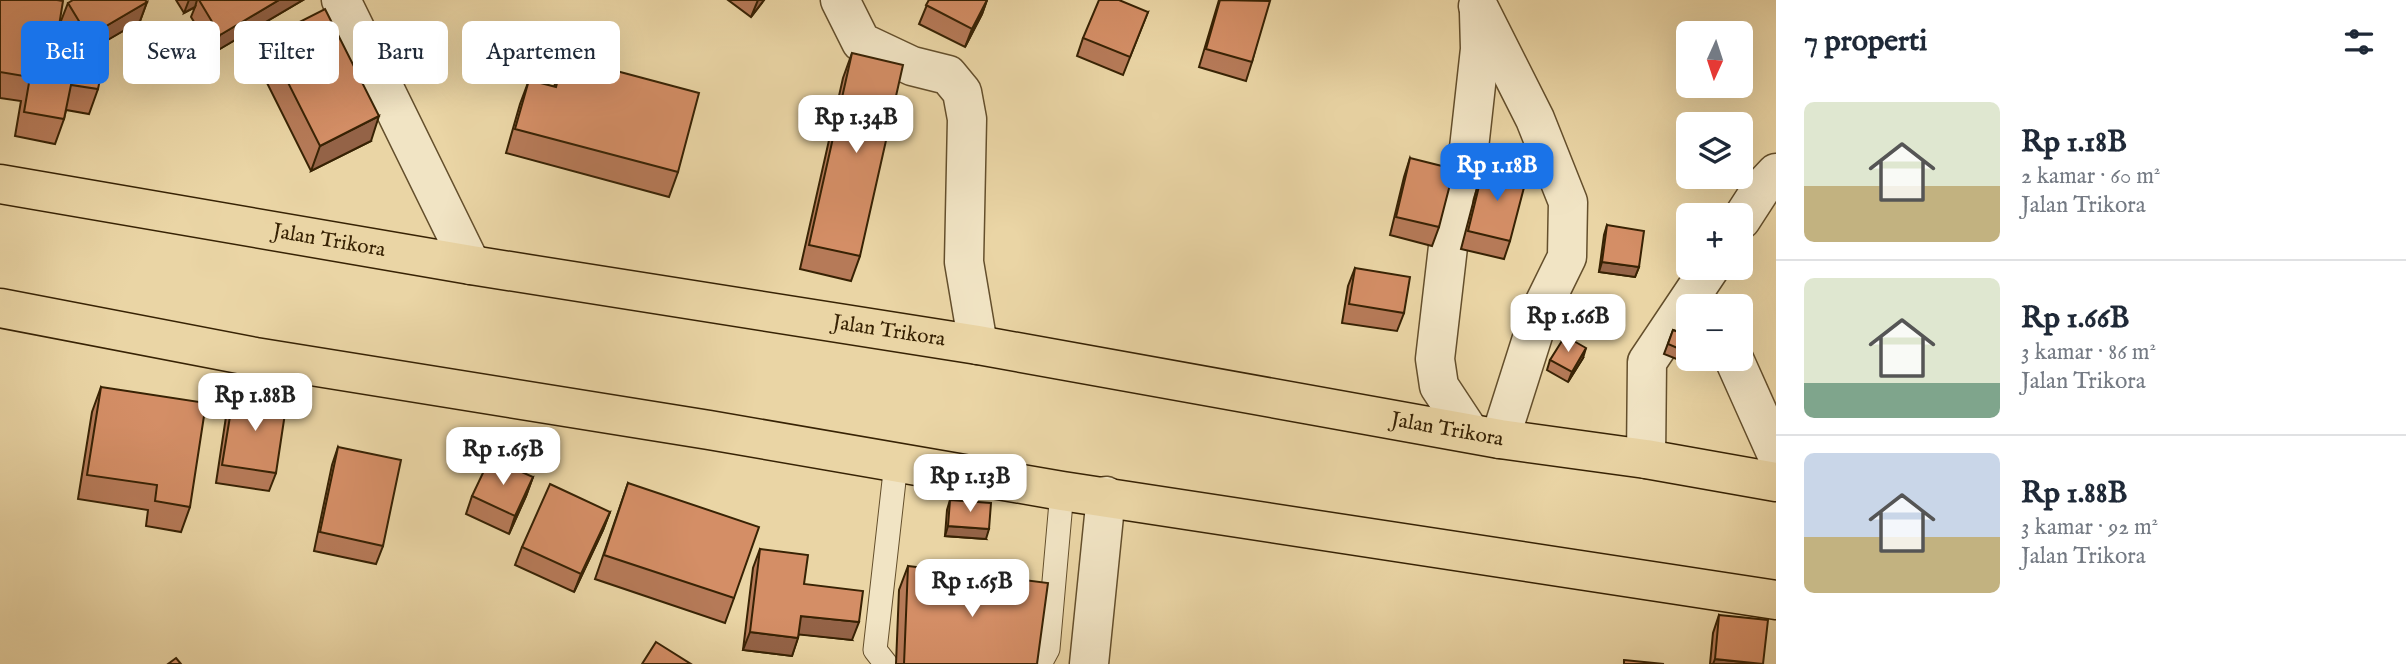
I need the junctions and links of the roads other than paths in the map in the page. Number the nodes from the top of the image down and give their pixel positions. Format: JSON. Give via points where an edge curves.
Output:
{"nodes":[{"id":1,"x":341,"y":0,"type":"edge"},
{"id":2,"x":840,"y":0,"type":"edge"},
{"id":3,"x":1478,"y":3,"type":"edge"},
{"id":4,"x":1776,"y":173,"type":"edge"},
{"id":5,"x":0,"y":184,"type":"edge"},
{"id":6,"x":1752,"y":203,"type":"edge"},
{"id":7,"x":471,"y":265,"type":"junction"},
{"id":8,"x":1711,"y":283,"type":"edge"},
{"id":9,"x":0,"y":308,"type":"edge"},
{"id":10,"x":978,"y":345,"type":"junction"},
{"id":11,"x":1739,"y":371,"type":"edge"},
{"id":12,"x":1485,"y":436,"type":"junction"},
{"id":13,"x":1776,"y":453,"type":"edge"},
{"id":14,"x":1646,"y":459,"type":"junction"},
{"id":15,"x":896,"y":463,"type":"junction"},
{"id":16,"x":1776,"y":482,"type":"edge"},
{"id":17,"x":1062,"y":491,"type":"junction"},
{"id":18,"x":1106,"y":496,"type":"junction"},
{"id":19,"x":1776,"y":600,"type":"edge"},
{"id":20,"x":886,"y":664,"type":"edge"},
{"id":21,"x":1040,"y":664,"type":"edge"},
{"id":22,"x":1089,"y":664,"type":"edge"}],
"edges":[{"from":1,"to":7,"type":"street"},
{"from":2,"to":10,"type":"street","via":[[861,41],[912,66],[948,75],[962,92],[967,119],[964,262]]},
{"from":3,"to":12,"type":"street","via":[[1480,49],[1469,148],[1454,195],[1435,359],[1439,386]]},
{"from":3,"to":12,"type":"street","via":[[1535,119],[1568,202],[1567,257]]},
{"from":4,"to":6,"type":"street"},
{"from":5,"to":7,"type":"main road","name":"Jalan Trikora"},
{"from":7,"to":10,"type":"main road","name":"Jalan Trikora"},
{"from":8,"to":14,"type":"street","via":[[1647,362]]},
{"from":9,"to":15,"type":"main road","via":[[269,359]]},
{"from":10,"to":12,"type":"main road","name":"Jalan Trikora"},
{"from":11,"to":13,"type":"street"},
{"from":12,"to":14,"type":"main road","name":"Jalan Trikora"},
{"from":14,"to":16,"type":"main road","name":"Jalan Trikora"},
{"from":15,"to":17,"type":"main road"},
{"from":15,"to":20,"type":"lane","via":[[875,650]]},
{"from":17,"to":18,"type":"main road"},
{"from":17,"to":21,"type":"lane","via":[[1048,649]]},
{"from":18,"to":19,"type":"main road"},
{"from":18,"to":22,"type":"street"}]}
